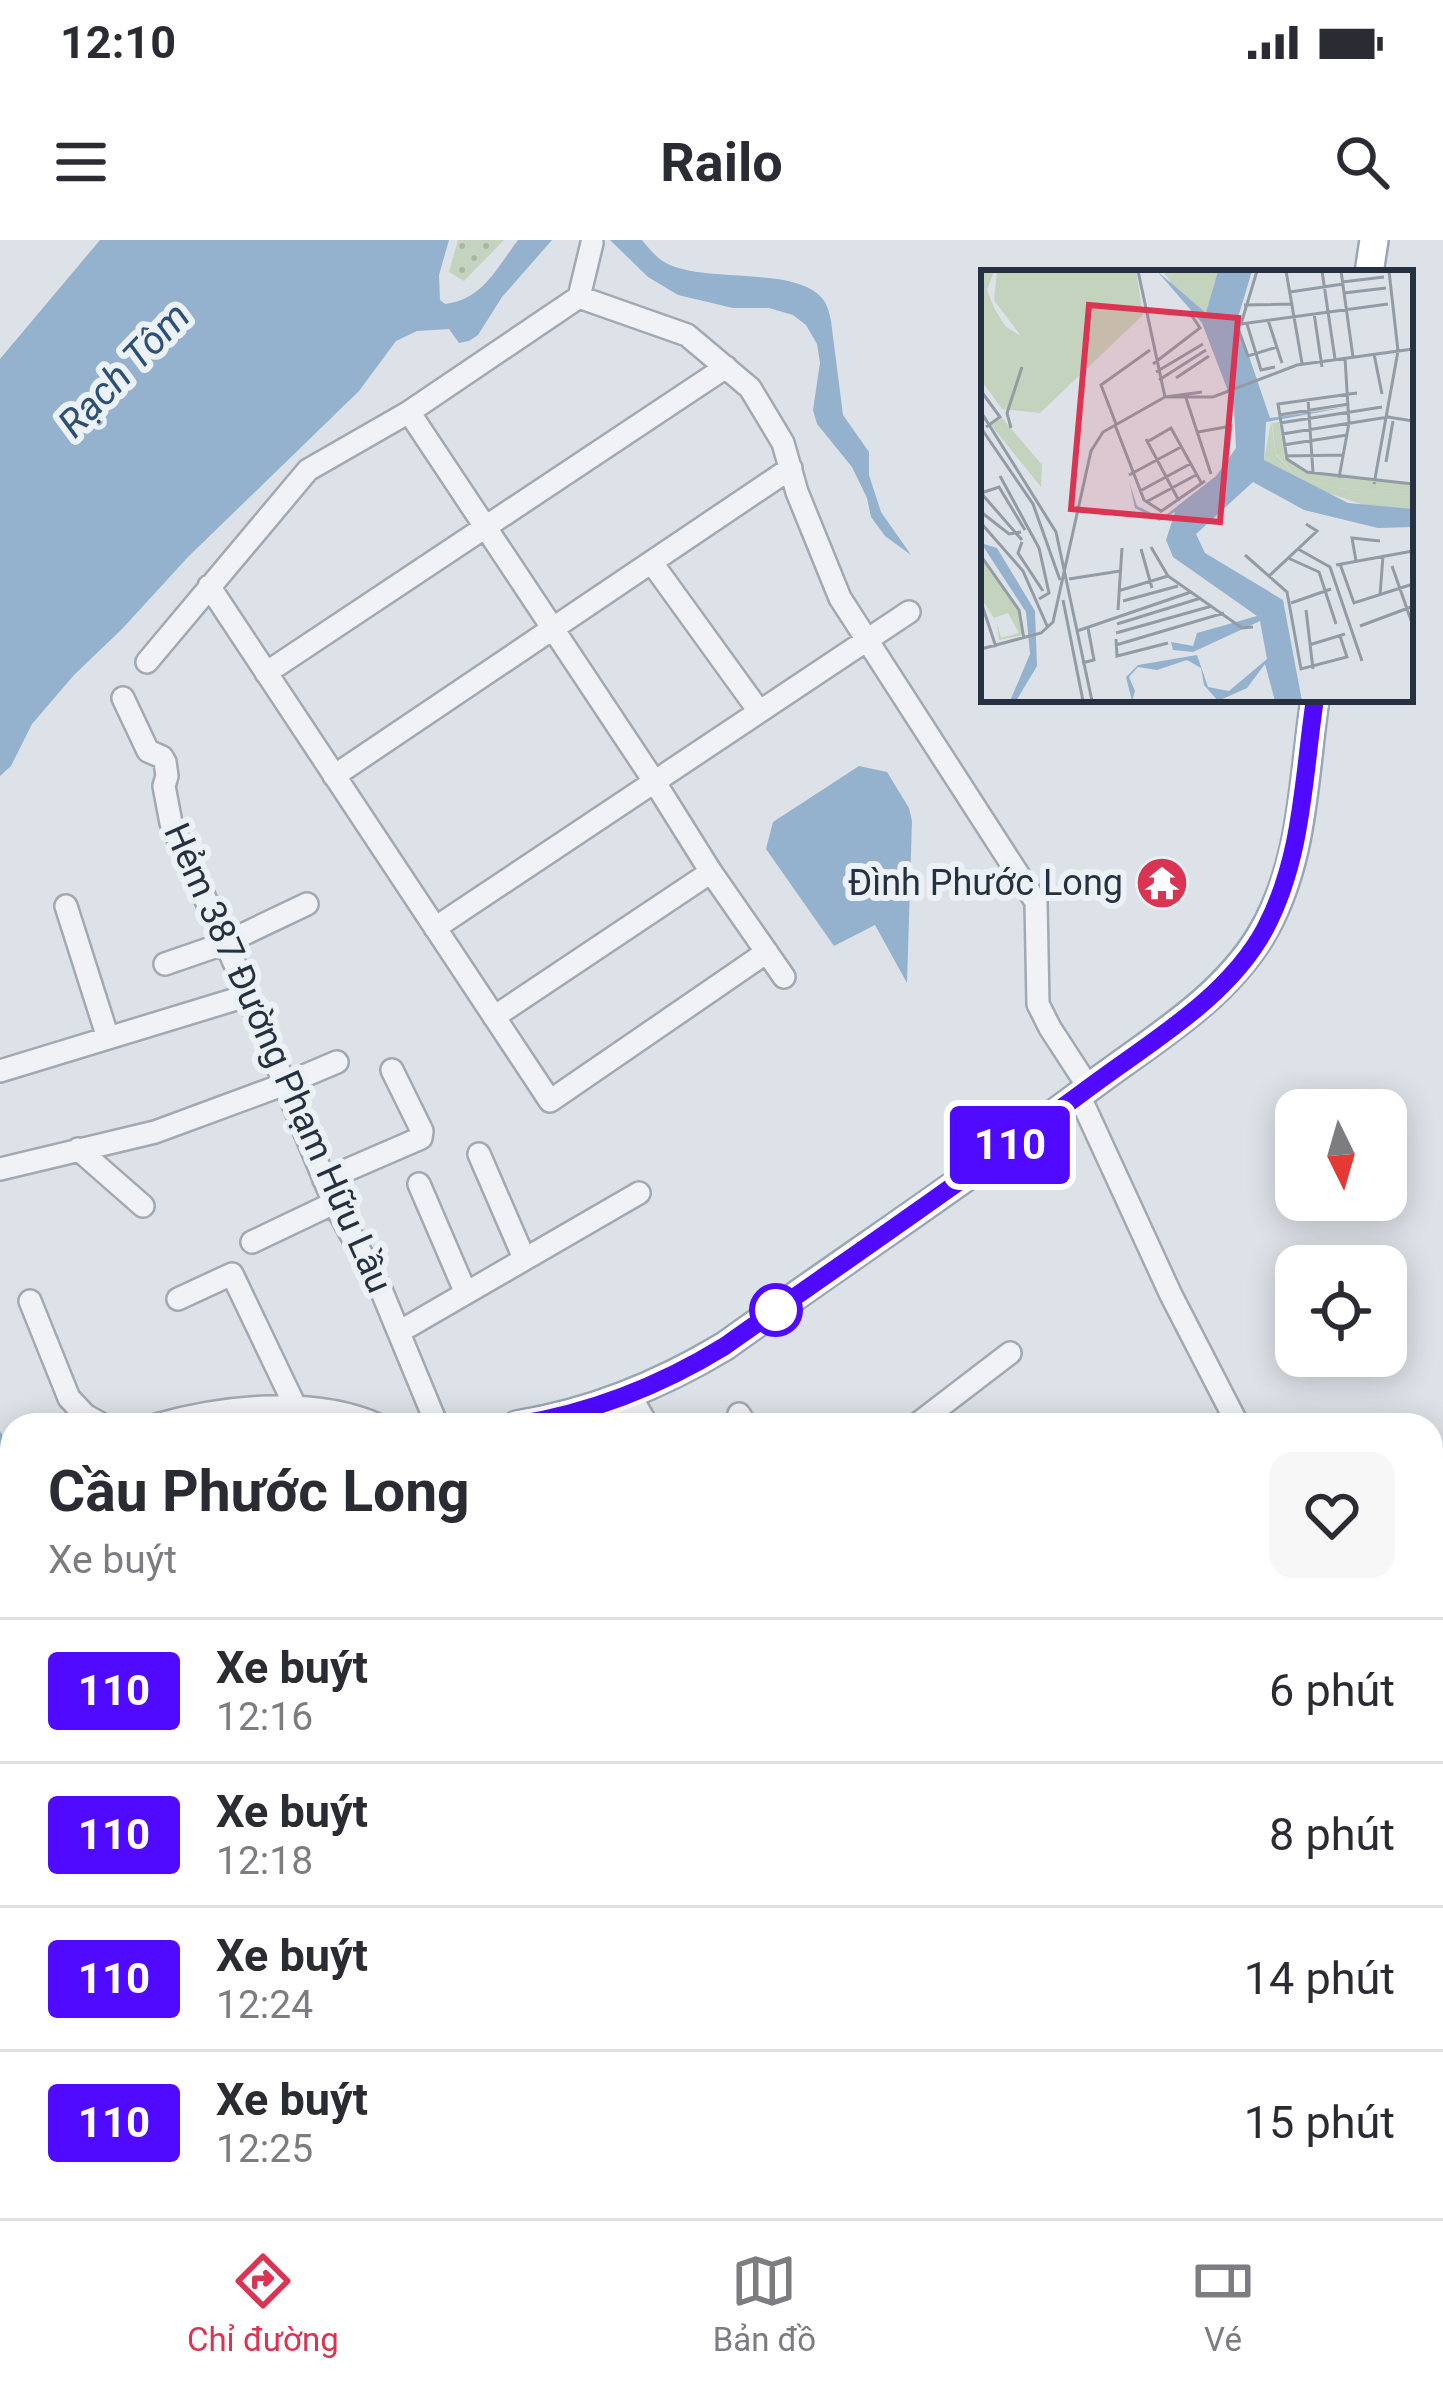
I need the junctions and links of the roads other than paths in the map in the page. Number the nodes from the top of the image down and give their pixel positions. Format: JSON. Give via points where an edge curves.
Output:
{"nodes":[{"id":1,"x":1374,"y":240,"type":"edge"},
{"id":2,"x":592,"y":243,"type":"dead end"},
{"id":3,"x":1369,"y":270,"type":"edge"},
{"id":4,"x":579,"y":297,"type":"junction"},
{"id":5,"x":725,"y":367,"type":"junction"},
{"id":6,"x":409,"y":412,"type":"junction"},
{"id":7,"x":791,"y":468,"type":"junction"},
{"id":8,"x":485,"y":527,"type":"junction"},
{"id":9,"x":652,"y":562,"type":"junction"},
{"id":10,"x":208,"y":586,"type":"junction"},
{"id":11,"x":909,"y":613,"type":"dead end"},
{"id":12,"x":553,"y":629,"type":"junction"},
{"id":13,"x":865,"y":640,"type":"junction"},
{"id":14,"x":147,"y":662,"type":"dead end"},
{"id":15,"x":266,"y":673,"type":"junction"},
{"id":16,"x":122,"y":698,"type":"dead end"},
{"id":17,"x":1315,"y":702,"type":"edge"},
{"id":18,"x":759,"y":711,"type":"junction"},
{"id":19,"x":334,"y":776,"type":"junction"},
{"id":20,"x":654,"y":781,"type":"junction"},
{"id":21,"x":711,"y":872,"type":"junction"},
{"id":22,"x":307,"y":904,"type":"dead end"},
{"id":23,"x":65,"y":906,"type":"dead end"},
{"id":24,"x":435,"y":928,"type":"junction"},
{"id":25,"x":224,"y":944,"type":"junction"},
{"id":26,"x":767,"y":952,"type":"junction"},
{"id":27,"x":165,"y":964,"type":"dead end"},
{"id":28,"x":784,"y":977,"type":"dead end"},
{"id":29,"x":246,"y":996,"type":"junction"},
{"id":30,"x":494,"y":1018,"type":"junction"},
{"id":31,"x":108,"y":1038,"type":"junction"},
{"id":32,"x":337,"y":1062,"type":"dead end"},
{"id":33,"x":392,"y":1070,"type":"dead end"},
{"id":34,"x":0,"y":1071,"type":"edge"},
{"id":35,"x":285,"y":1084,"type":"junction"},
{"id":36,"x":1084,"y":1091,"type":"junction"},
{"id":37,"x":78,"y":1149,"type":"junction"},
{"id":38,"x":479,"y":1154,"type":"dead end"},
{"id":39,"x":0,"y":1168,"type":"edge"},
{"id":40,"x":324,"y":1180,"type":"junction"},
{"id":41,"x":419,"y":1184,"type":"dead end"},
{"id":42,"x":639,"y":1193,"type":"dead end"},
{"id":43,"x":334,"y":1203,"type":"junction"},
{"id":44,"x":143,"y":1206,"type":"dead end"},
{"id":45,"x":252,"y":1242,"type":"dead end"},
{"id":46,"x":524,"y":1258,"type":"junction"},
{"id":47,"x":465,"y":1291,"type":"junction"},
{"id":48,"x":178,"y":1299,"type":"dead end"},
{"id":49,"x":30,"y":1301,"type":"dead end"},
{"id":50,"x":399,"y":1332,"type":"junction"},
{"id":51,"x":1010,"y":1353,"type":"dead end"},
{"id":52,"x":630,"y":1395,"type":"junction"},
{"id":53,"x":296,"y":1408,"type":"junction"},
{"id":54,"x":83,"y":1413,"type":"edge"},
{"id":55,"x":215,"y":1413,"type":"edge"},
{"id":56,"x":341,"y":1413,"type":"edge"},
{"id":57,"x":432,"y":1413,"type":"edge"},
{"id":58,"x":571,"y":1413,"type":"edge"},
{"id":59,"x":619,"y":1413,"type":"edge"},
{"id":60,"x":640,"y":1413,"type":"edge"},
{"id":61,"x":932,"y":1413,"type":"edge"},
{"id":62,"x":1232,"y":1413,"type":"edge"}],
"edges":[{"from":1,"to":3,"type":"main road"},
{"from":2,"to":4,"type":"street"},
{"from":4,"to":5,"type":"street","via":[[687,335]]},
{"from":4,"to":6,"type":"street"},
{"from":5,"to":7,"type":"street","via":[[750,388]]},
{"from":5,"to":8,"type":"street"},
{"from":6,"to":8,"type":"street"},
{"from":6,"to":10,"type":"street","via":[[308,470]]},
{"from":7,"to":9,"type":"street"},
{"from":7,"to":13,"type":"street","via":[[840,598]]},
{"from":8,"to":12,"type":"street"},
{"from":8,"to":15,"type":"street"},
{"from":9,"to":12,"type":"street"},
{"from":9,"to":18,"type":"street"},
{"from":10,"to":14,"type":"street"},
{"from":10,"to":15,"type":"street"},
{"from":11,"to":13,"type":"street"},
{"from":12,"to":19,"type":"street"},
{"from":12,"to":20,"type":"street"},
{"from":13,"to":18,"type":"street"},
{"from":13,"to":36,"type":"street","via":[[1036,902],[1038,1004]]},
{"from":15,"to":19,"type":"street"},
{"from":16,"to":25,"type":"street","name":"Hẻm 387 Đường Phạm Hữu Lầu","via":[[148,751],[166,762],[171,823]]},
{"from":17,"to":36,"type":"main road","via":[[1297,841],[1258,941],[1202,1004]]},
{"from":18,"to":20,"type":"street"},
{"from":19,"to":24,"type":"street"},
{"from":20,"to":21,"type":"street"},
{"from":20,"to":24,"type":"street"},
{"from":21,"to":26,"type":"street"},
{"from":21,"to":30,"type":"street"},
{"from":22,"to":25,"type":"street"},
{"from":23,"to":31,"type":"street"},
{"from":24,"to":30,"type":"street"},
{"from":25,"to":27,"type":"street"},
{"from":25,"to":29,"type":"street","name":"Hẻm 387 Đường Phạm Hữu Lầu"},
{"from":26,"to":28,"type":"street"},
{"from":26,"to":30,"type":"street","via":[[550,1101]]},
{"from":29,"to":31,"type":"street"},
{"from":29,"to":35,"type":"street","name":"Hẻm 387 Đường Phạm Hữu Lầu"},
{"from":31,"to":34,"type":"street"},
{"from":32,"to":35,"type":"street"},
{"from":33,"to":40,"type":"street","via":[[421,1138]]},
{"from":35,"to":37,"type":"street","via":[[155,1132]]},
{"from":35,"to":40,"type":"street","name":"Hẻm 387 Đường Phạm Hữu Lầu"},
{"from":36,"to":52,"type":"main road","via":[[725,1346]]},
{"from":36,"to":62,"type":"street","via":[[1171,1295]]},
{"from":37,"to":39,"type":"street"},
{"from":37,"to":44,"type":"street"},
{"from":38,"to":46,"type":"street"},
{"from":40,"to":43,"type":"street","name":"Hẻm 387 Đường Phạm Hữu Lầu"},
{"from":41,"to":47,"type":"street"},
{"from":42,"to":46,"type":"street"},
{"from":43,"to":45,"type":"street"},
{"from":43,"to":50,"type":"street","name":"Hẻm 387 Đường Phạm Hữu Lầu"},
{"from":46,"to":47,"type":"street"},
{"from":47,"to":50,"type":"street"},
{"from":48,"to":53,"type":"street","via":[[232,1274]]},
{"from":49,"to":54,"type":"street"},
{"from":50,"to":57,"type":"street","name":"Hẻm 387 Đường Phạm Hữu Lầu"},
{"from":51,"to":61,"type":"street"},
{"from":52,"to":58,"type":"main road"},
{"from":52,"to":59,"type":"street"},
{"from":52,"to":60,"type":"street"},
{"from":53,"to":55,"type":"street"},
{"from":53,"to":56,"type":"street"}]}
